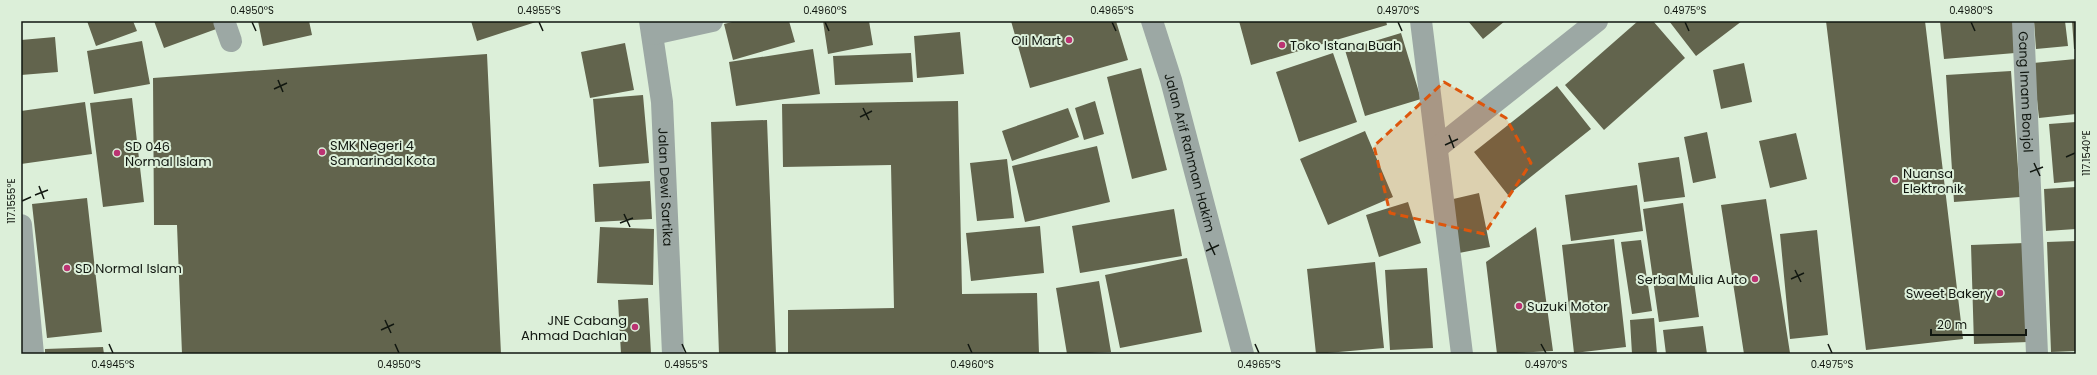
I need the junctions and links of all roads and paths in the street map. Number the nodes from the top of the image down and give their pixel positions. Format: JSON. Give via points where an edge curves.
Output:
{"nodes":[{"id":1,"x":224,"y":21,"type":"edge"},
{"id":2,"x":712,"y":21,"type":"edge"},
{"id":3,"x":1152,"y":21,"type":"edge"},
{"id":4,"x":1421,"y":21,"type":"edge"},
{"id":5,"x":1597,"y":21,"type":"edge"},
{"id":6,"x":2023,"y":21,"type":"edge"},
{"id":7,"x":651,"y":27,"type":"edge"},
{"id":8,"x":231,"y":41,"type":"dead end"},
{"id":9,"x":1437,"y":148,"type":"junction"},
{"id":10,"x":21,"y":226,"type":"edge"},
{"id":11,"x":33,"y":354,"type":"edge"},
{"id":12,"x":672,"y":354,"type":"edge"},
{"id":13,"x":1242,"y":354,"type":"edge"},
{"id":14,"x":1462,"y":354,"type":"edge"},
{"id":15,"x":2037,"y":354,"type":"edge"}],
"edges":[{"from":1,"to":8,"type":"street"},
{"from":2,"to":7,"type":"street"},
{"from":3,"to":13,"type":"street","name":"Jalan Arif Rahman Hakim","via":[[1171,80]]},
{"from":4,"to":9,"type":"street"},
{"from":5,"to":9,"type":"street"},
{"from":6,"to":15,"type":"street","name":"Gang Imam Bonjol"},
{"from":7,"to":12,"type":"street","name":"Jalan Dewi Sartika","via":[[662,102]]},
{"from":9,"to":14,"type":"street"},
{"from":10,"to":11,"type":"street"}]}
